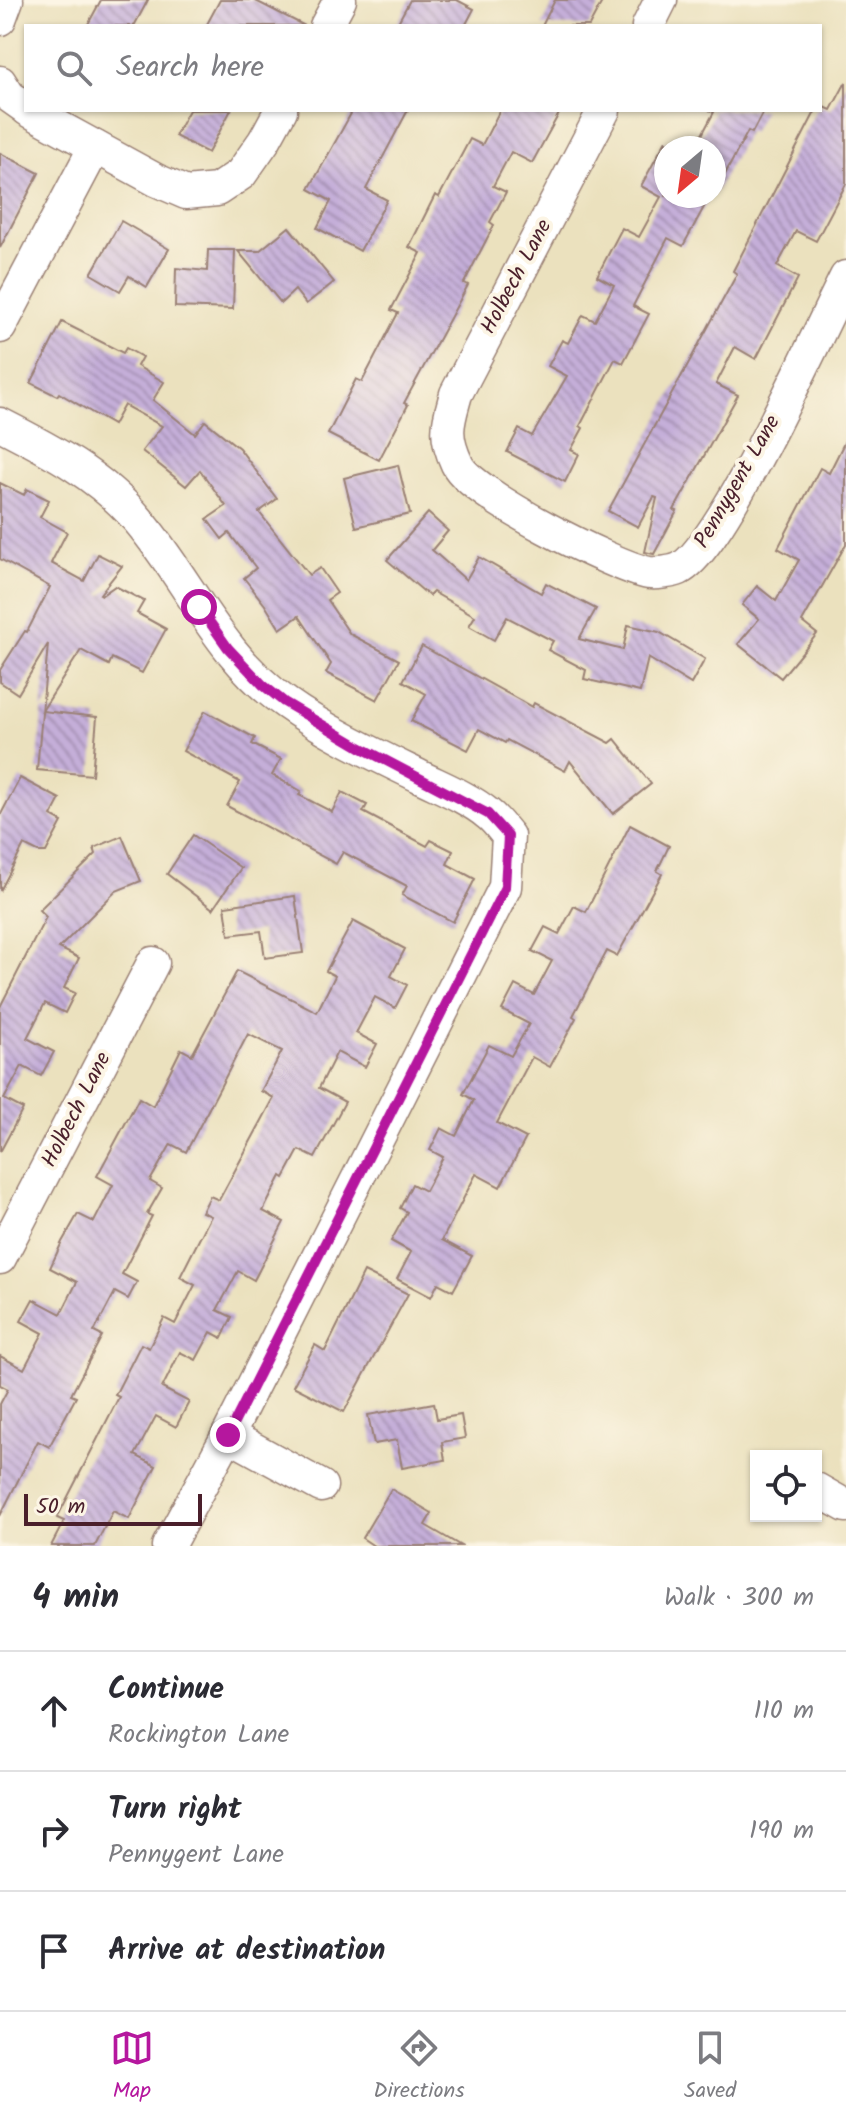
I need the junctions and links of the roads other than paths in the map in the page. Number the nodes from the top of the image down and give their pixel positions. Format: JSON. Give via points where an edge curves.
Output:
{"nodes":[{"id":1,"x":7,"y":0,"type":"edge"},
{"id":2,"x":340,"y":0,"type":"edge"},
{"id":3,"x":661,"y":0,"type":"edge"},
{"id":4,"x":0,"y":19,"type":"edge"},
{"id":5,"x":327,"y":24,"type":"edge"},
{"id":6,"x":649,"y":24,"type":"edge"},
{"id":7,"x":0,"y":82,"type":"edge"},
{"id":8,"x":24,"y":107,"type":"edge"},
{"id":9,"x":32,"y":112,"type":"edge"},
{"id":10,"x":280,"y":112,"type":"edge"},
{"id":11,"x":603,"y":112,"type":"edge"},
{"id":12,"x":95,"y":147,"type":"junction"},
{"id":13,"x":846,"y":277,"type":"edge"},
{"id":14,"x":0,"y":327,"type":"edge"},
{"id":15,"x":0,"y":424,"type":"edge"},
{"id":16,"x":452,"y":449,"type":"joint"},
{"id":17,"x":153,"y":963,"type":"dead end"},
{"id":18,"x":0,"y":1258,"type":"edge"},
{"id":19,"x":228,"y":1435,"type":"junction"},
{"id":20,"x":321,"y":1486,"type":"dead end"},
{"id":21,"x":822,"y":1492,"type":"edge"},
{"id":22,"x":846,"y":1506,"type":"edge"},
{"id":23,"x":168,"y":1546,"type":"edge"}],
"edges":[{"from":1,"to":4,"type":"street"},
{"from":2,"to":5,"type":"street"},
{"from":3,"to":6,"type":"street"},
{"from":7,"to":8,"type":"street"},
{"from":9,"to":12,"type":"street"},
{"from":10,"to":12,"type":"street","via":[[241,174],[217,190],[186,193]]},
{"from":11,"to":16,"type":"street","name":"Holbech Lane","via":[[456,394],[446,428]]},
{"from":12,"to":14,"type":"street"},
{"from":13,"to":16,"type":"street","name":"Pennygent Lane","via":[[720,522],[701,551],[679,569],[652,573],[620,565],[493,498],[469,480]]},
{"from":15,"to":19,"type":"street","via":[[53,451],[119,499],[155,541],[228,648],[263,685],[360,747],[488,814],[508,836],[505,887]]},
{"from":17,"to":18,"type":"street","name":"Holbech Lane"},
{"from":19,"to":20,"type":"street"},
{"from":19,"to":23,"type":"street"},
{"from":21,"to":22,"type":"street"}]}
